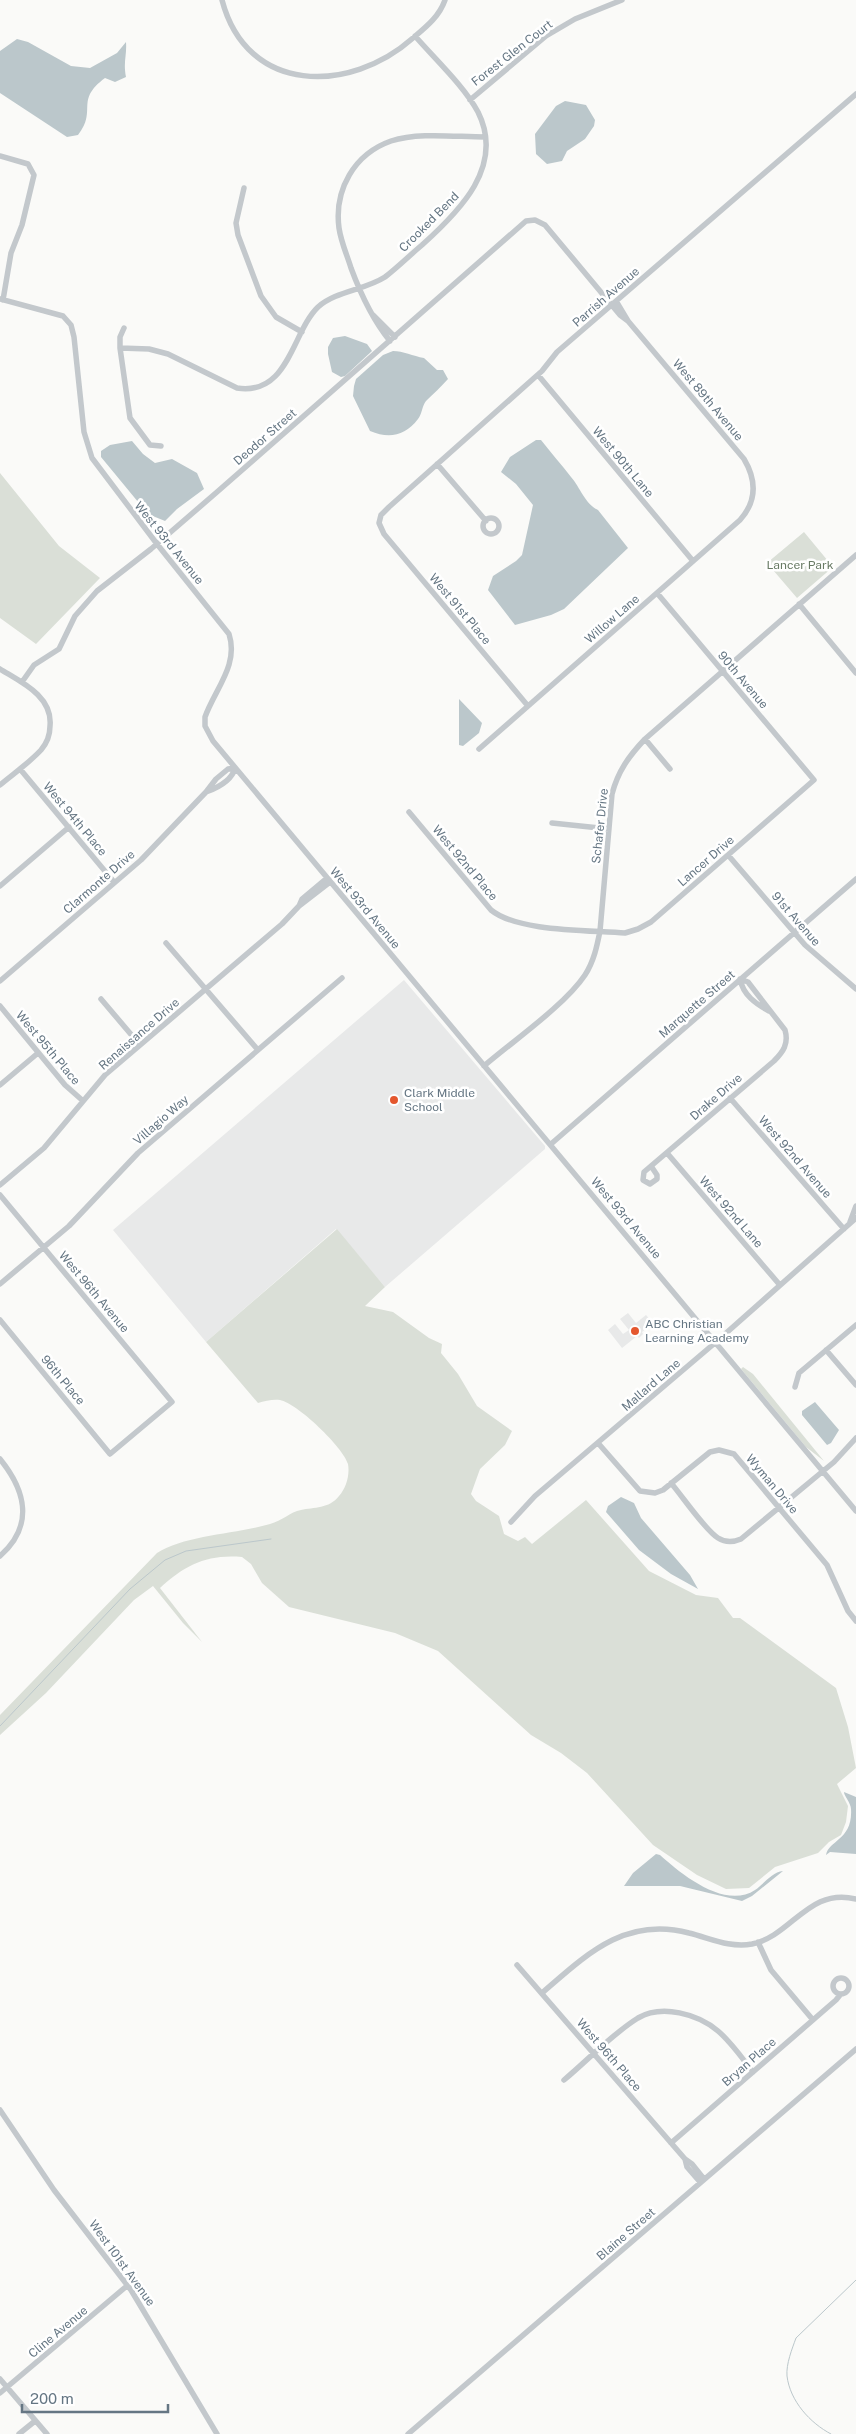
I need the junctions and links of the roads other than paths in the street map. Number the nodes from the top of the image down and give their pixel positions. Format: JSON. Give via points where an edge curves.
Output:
{"nodes":[{"id":1,"x":222,"y":0,"type":"edge"},
{"id":2,"x":444,"y":0,"type":"edge"},
{"id":3,"x":622,"y":0,"type":"edge"},
{"id":4,"x":614,"y":2,"type":"edge"},
{"id":5,"x":415,"y":36,"type":"junction"},
{"id":6,"x":856,"y":94,"type":"edge"},
{"id":7,"x":470,"y":100,"type":"junction"},
{"id":8,"x":485,"y":137,"type":"junction"},
{"id":9,"x":0,"y":156,"type":"edge"},
{"id":10,"x":244,"y":188,"type":"dead end"},
{"id":11,"x":535,"y":220,"type":"joint"},
{"id":12,"x":358,"y":289,"type":"junction"},
{"id":13,"x":1,"y":299,"type":"edge"},
{"id":14,"x":613,"y":303,"type":"junction"},
{"id":15,"x":124,"y":328,"type":"dead end"},
{"id":16,"x":302,"y":332,"type":"junction"},
{"id":17,"x":392,"y":339,"type":"junction"},
{"id":18,"x":120,"y":348,"type":"junction"},
{"id":19,"x":538,"y":375,"type":"junction"},
{"id":20,"x":161,"y":446,"type":"dead end"},
{"id":21,"x":437,"y":464,"type":"junction"},
{"id":22,"x":752,"y":501,"type":"joint"},
{"id":23,"x":486,"y":521,"type":"dead end"},
{"id":24,"x":379,"y":523,"type":"joint"},
{"id":25,"x":157,"y":544,"type":"junction"},
{"id":26,"x":856,"y":555,"type":"edge"},
{"id":27,"x":693,"y":561,"type":"junction"},
{"id":28,"x":656,"y":593,"type":"junction"},
{"id":29,"x":799,"y":604,"type":"junction"},
{"id":30,"x":0,"y":669,"type":"edge"},
{"id":31,"x":722,"y":671,"type":"junction"},
{"id":32,"x":856,"y":673,"type":"edge"},
{"id":33,"x":22,"y":682,"type":"junction"},
{"id":34,"x":528,"y":706,"type":"junction"},
{"id":35,"x":645,"y":739,"type":"junction"},
{"id":36,"x":479,"y":749,"type":"dead end"},
{"id":37,"x":234,"y":768,"type":"junction"},
{"id":38,"x":670,"y":768,"type":"dead end"},
{"id":39,"x":20,"y":769,"type":"junction"},
{"id":40,"x":814,"y":780,"type":"joint"},
{"id":41,"x":0,"y":786,"type":"edge"},
{"id":42,"x":409,"y":812,"type":"dead end"},
{"id":43,"x":552,"y":824,"type":"dead end"},
{"id":44,"x":68,"y":827,"type":"junction"},
{"id":45,"x":609,"y":829,"type":"junction"},
{"id":46,"x":728,"y":855,"type":"junction"},
{"id":47,"x":856,"y":879,"type":"edge"},
{"id":48,"x":329,"y":880,"type":"junction"},
{"id":49,"x":114,"y":882,"type":"junction"},
{"id":50,"x":0,"y":886,"type":"edge"},
{"id":51,"x":600,"y":931,"type":"junction"},
{"id":52,"x":794,"y":933,"type":"junction"},
{"id":53,"x":166,"y":943,"type":"dead end"},
{"id":54,"x":342,"y":978,"type":"dead end"},
{"id":55,"x":740,"y":979,"type":"junction"},
{"id":56,"x":0,"y":981,"type":"edge"},
{"id":57,"x":206,"y":989,"type":"junction"},
{"id":58,"x":856,"y":989,"type":"edge"},
{"id":59,"x":101,"y":999,"type":"dead end"},
{"id":60,"x":0,"y":1006,"type":"edge"},
{"id":61,"x":140,"y":1045,"type":"junction"},
{"id":62,"x":258,"y":1050,"type":"junction"},
{"id":63,"x":38,"y":1053,"type":"junction"},
{"id":64,"x":484,"y":1066,"type":"junction"},
{"id":65,"x":0,"y":1085,"type":"edge"},
{"id":66,"x":730,"y":1098,"type":"junction"},
{"id":67,"x":82,"y":1100,"type":"junction"},
{"id":68,"x":551,"y":1144,"type":"junction"},
{"id":69,"x":667,"y":1153,"type":"junction"},
{"id":70,"x":651,"y":1166,"type":"dead end"},
{"id":71,"x":0,"y":1185,"type":"edge"},
{"id":72,"x":0,"y":1195,"type":"edge"},
{"id":73,"x":856,"y":1206,"type":"edge"},
{"id":74,"x":856,"y":1218,"type":"edge"},
{"id":75,"x":849,"y":1224,"type":"junction"},
{"id":76,"x":844,"y":1229,"type":"junction"},
{"id":77,"x":44,"y":1248,"type":"junction"},
{"id":78,"x":0,"y":1284,"type":"edge"},
{"id":79,"x":779,"y":1284,"type":"junction"},
{"id":80,"x":0,"y":1320,"type":"edge"},
{"id":81,"x":856,"y":1324,"type":"edge"},
{"id":82,"x":716,"y":1342,"type":"junction"},
{"id":83,"x":826,"y":1350,"type":"junction"},
{"id":84,"x":856,"y":1384,"type":"edge"},
{"id":85,"x":795,"y":1386,"type":"dead end"},
{"id":86,"x":856,"y":1438,"type":"edge"},
{"id":87,"x":598,"y":1443,"type":"junction"},
{"id":88,"x":110,"y":1454,"type":"joint"},
{"id":89,"x":0,"y":1460,"type":"edge"},
{"id":90,"x":823,"y":1471,"type":"junction"},
{"id":91,"x":671,"y":1483,"type":"junction"},
{"id":92,"x":779,"y":1508,"type":"junction"},
{"id":93,"x":856,"y":1511,"type":"edge"},
{"id":94,"x":511,"y":1522,"type":"dead end"},
{"id":95,"x":0,"y":1556,"type":"edge"},
{"id":96,"x":856,"y":1621,"type":"edge"},
{"id":97,"x":856,"y":1899,"type":"edge"},
{"id":98,"x":758,"y":1942,"type":"junction"},
{"id":99,"x":517,"y":1965,"type":"dead end"},
{"id":100,"x":542,"y":1993,"type":"junction"},
{"id":101,"x":840,"y":1995,"type":"dead end"},
{"id":102,"x":813,"y":2020,"type":"junction"},
{"id":103,"x":856,"y":2049,"type":"edge"},
{"id":104,"x":594,"y":2054,"type":"junction"},
{"id":105,"x":753,"y":2072,"type":"junction"},
{"id":106,"x":564,"y":2080,"type":"dead end"},
{"id":107,"x":0,"y":2110,"type":"edge"},
{"id":108,"x":671,"y":2143,"type":"junction"},
{"id":109,"x":702,"y":2180,"type":"junction"},
{"id":110,"x":128,"y":2285,"type":"junction"},
{"id":111,"x":0,"y":2378,"type":"edge"},
{"id":112,"x":7,"y":2387,"type":"junction"},
{"id":113,"x":0,"y":2393,"type":"edge"},
{"id":114,"x":35,"y":2421,"type":"junction"},
{"id":115,"x":19,"y":2434,"type":"edge"},
{"id":116,"x":46,"y":2434,"type":"edge"},
{"id":117,"x":217,"y":2434,"type":"edge"},
{"id":118,"x":408,"y":2434,"type":"edge"}],
"edges":[{"from":1,"to":5,"type":"street","via":[[233,29],[248,48],[274,67],[302,76],[326,78],[351,72],[392,55]]},
{"from":2,"to":5,"type":"street","via":[[437,16]]},
{"from":3,"to":4,"type":"street","name":"Forest Glen Court"},
{"from":4,"to":7,"type":"street","name":"Forest Glen Court","via":[[546,36]]},
{"from":5,"to":7,"type":"street","name":"Crooked Bend"},
{"from":6,"to":14,"type":"street","name":"Parrish Avenue"},
{"from":7,"to":8,"type":"street","name":"Crooked Bend","via":[[480,118]]},
{"from":8,"to":12,"type":"street","name":"Crooked Bend","via":[[486,156],[482,171],[464,202],[433,235],[388,274],[378,282]]},
{"from":8,"to":12,"type":"street","via":[[400,139],[375,149],[356,166],[341,192],[338,218]]},
{"from":9,"to":13,"type":"street","via":[[28,164],[34,175]]},
{"from":10,"to":16,"type":"street","via":[[237,226],[261,296],[276,318]]},
{"from":11,"to":14,"type":"street","name":"West 89th Avenue","via":[[545,225]]},
{"from":11,"to":17,"type":"street","name":"Deodor Street","via":[[526,221],[518,227]]},
{"from":12,"to":16,"type":"street","name":"Crooked Bend","via":[[321,305]]},
{"from":12,"to":17,"type":"street"},
{"from":13,"to":25,"type":"street","name":"West 93rd Avenue","via":[[58,314],[69,322],[74,337],[88,450],[97,467]]},
{"from":14,"to":19,"type":"street","name":"Parrish Avenue","via":[[557,352]]},
{"from":14,"to":22,"type":"street","name":"West 89th Avenue","via":[[744,459],[754,486]]},
{"from":15,"to":18,"type":"street"},
{"from":16,"to":18,"type":"street","name":"Crooked Bend","via":[[285,365],[262,385],[246,390],[227,384],[168,354],[149,349]]},
{"from":17,"to":25,"type":"street","name":"Deodor Street"},
{"from":18,"to":20,"type":"street","via":[[130,418],[150,446]]},
{"from":19,"to":21,"type":"street","name":"Parrish Avenue"},
{"from":19,"to":27,"type":"street","name":"West 90th Lane"},
{"from":21,"to":23,"type":"street"},
{"from":21,"to":24,"type":"street","name":"Parrish Avenue","via":[[388,507]]},
{"from":22,"to":27,"type":"street","name":"Willow Lane","via":[[748,512]]},
{"from":24,"to":34,"type":"street","name":"West 91st Place","via":[[384,534]]},
{"from":25,"to":33,"type":"street","name":"Deodor Street","via":[[97,591],[75,616],[59,649],[34,665]]},
{"from":25,"to":37,"type":"street","name":"West 93rd Avenue","via":[[229,634],[231,660],[204,717],[208,733]]},
{"from":26,"to":29,"type":"street","name":"Schafer Drive"},
{"from":27,"to":28,"type":"street","name":"Willow Lane"},
{"from":28,"to":31,"type":"street","name":"90th Avenue"},
{"from":28,"to":34,"type":"street","name":"Willow Lane"},
{"from":29,"to":31,"type":"street","name":"Schafer Drive"},
{"from":29,"to":32,"type":"street"},
{"from":30,"to":33,"type":"street"},
{"from":31,"to":35,"type":"street","name":"Schafer Drive"},
{"from":31,"to":40,"type":"street","name":"90th Avenue"},
{"from":33,"to":39,"type":"street","via":[[44,701],[51,720],[46,744]]},
{"from":34,"to":36,"type":"street","name":"Willow Lane"},
{"from":35,"to":38,"type":"street"},
{"from":35,"to":45,"type":"street","name":"Schafer Drive","via":[[617,775]]},
{"from":37,"to":48,"type":"street","name":"West 93rd Avenue"},
{"from":37,"to":49,"type":"street","name":"Clarmonte Drive","via":[[233,774],[206,792],[141,860]]},
{"from":39,"to":41,"type":"street"},
{"from":39,"to":44,"type":"street","name":"West 94th Place"},
{"from":40,"to":46,"type":"street","name":"Lancer Drive"},
{"from":42,"to":51,"type":"street","name":"West 92nd Place","via":[[491,910],[502,918],[524,924]]},
{"from":43,"to":45,"type":"street"},
{"from":44,"to":49,"type":"street","name":"West 94th Place"},
{"from":44,"to":50,"type":"street"},
{"from":45,"to":51,"type":"street","name":"Schafer Drive"},
{"from":46,"to":51,"type":"street","name":"Lancer Drive","via":[[638,930]]},
{"from":46,"to":52,"type":"street","name":"91st Avenue"},
{"from":47,"to":52,"type":"street","name":"Marquette Street"},
{"from":48,"to":57,"type":"street","name":"Renaissance Drive"},
{"from":48,"to":64,"type":"street","name":"West 93rd Avenue"},
{"from":49,"to":56,"type":"street","name":"Clarmonte Drive"},
{"from":51,"to":64,"type":"street","name":"Schafer Drive","via":[[591,964],[572,990]]},
{"from":52,"to":55,"type":"street","name":"Marquette Street"},
{"from":52,"to":58,"type":"street","name":"91st Avenue"},
{"from":53,"to":57,"type":"street"},
{"from":54,"to":62,"type":"street","name":"Villagio Way"},
{"from":55,"to":66,"type":"street","name":"Drake Drive","via":[[748,982],[785,1030],[786,1037],[780,1054]]},
{"from":55,"to":68,"type":"street","name":"Marquette Street"},
{"from":57,"to":61,"type":"street","name":"Renaissance Drive"},
{"from":57,"to":62,"type":"street"},
{"from":59,"to":61,"type":"street"},
{"from":60,"to":63,"type":"street","name":"West 95th Place"},
{"from":61,"to":67,"type":"street","name":"Renaissance Drive"},
{"from":62,"to":77,"type":"street","name":"Villagio Way","via":[[138,1153]]},
{"from":63,"to":65,"type":"street"},
{"from":63,"to":67,"type":"street","name":"West 95th Place"},
{"from":64,"to":68,"type":"street","name":"West 93rd Avenue"},
{"from":66,"to":69,"type":"street","name":"Drake Drive"},
{"from":66,"to":76,"type":"street","name":"West 92nd Avenue"},
{"from":67,"to":71,"type":"street","name":"Renaissance Drive","via":[[44,1148]]},
{"from":68,"to":82,"type":"street","name":"West 93rd Avenue"},
{"from":69,"to":70,"type":"street","name":"Drake Drive"},
{"from":69,"to":79,"type":"street","name":"West 92nd Lane"},
{"from":72,"to":77,"type":"street","name":"West 96th Avenue"},
{"from":73,"to":75,"type":"street"},
{"from":74,"to":75,"type":"street","name":"Mallard Lane"},
{"from":75,"to":76,"type":"street","name":"Mallard Lane"},
{"from":76,"to":79,"type":"street","name":"Mallard Lane"},
{"from":77,"to":78,"type":"street","name":"Villagio Way"},
{"from":77,"to":88,"type":"street","name":"West 96th Avenue","via":[[172,1402]]},
{"from":79,"to":82,"type":"street","name":"Mallard Lane"},
{"from":80,"to":88,"type":"street","name":"96th Place"},
{"from":81,"to":83,"type":"street"},
{"from":82,"to":87,"type":"street","name":"Mallard Lane"},
{"from":82,"to":90,"type":"street","name":"West 93rd Avenue"},
{"from":83,"to":84,"type":"street"},
{"from":83,"to":85,"type":"street","via":[[799,1373]]},
{"from":86,"to":90,"type":"street"},
{"from":87,"to":91,"type":"street","name":"Wyman Drive","via":[[640,1491],[655,1493]]},
{"from":87,"to":94,"type":"street","name":"Mallard Lane","via":[[535,1496]]},
{"from":89,"to":95,"type":"street","via":[[19,1487],[23,1512],[15,1538]]},
{"from":90,"to":92,"type":"street"},
{"from":90,"to":93,"type":"street","name":"West 93rd Avenue"},
{"from":91,"to":92,"type":"street","name":"Wyman Drive","via":[[710,1452],[719,1450],[734,1454]]},
{"from":91,"to":92,"type":"street","via":[[717,1537],[728,1542],[741,1539]]},
{"from":92,"to":96,"type":"street","name":"Wyman Drive","via":[[827,1565],[848,1611]]},
{"from":97,"to":98,"type":"street","via":[[835,1898],[817,1902],[771,1937]]},
{"from":98,"to":100,"type":"street","via":[[734,1945],[673,1929],[637,1931],[601,1945]]},
{"from":98,"to":102,"type":"street","via":[[771,1970]]},
{"from":99,"to":100,"type":"street","name":"West 96th Place"},
{"from":100,"to":104,"type":"street","name":"West 96th Place"},
{"from":101,"to":102,"type":"street","name":"Bryan Place"},
{"from":102,"to":105,"type":"street","name":"Bryan Place"},
{"from":103,"to":109,"type":"street","name":"Blaine Street"},
{"from":104,"to":105,"type":"street","via":[[639,2018],[661,2011],[670,2012],[696,2018],[718,2032]]},
{"from":104,"to":106,"type":"street"},
{"from":104,"to":108,"type":"street","name":"West 96th Place"},
{"from":105,"to":108,"type":"street","name":"Bryan Place"},
{"from":107,"to":110,"type":"street","name":"West 101st Avenue","via":[[54,2190]]},
{"from":108,"to":109,"type":"street","name":"West 96th Place","via":[[687,2167]]},
{"from":109,"to":118,"type":"street","name":"Blaine Street"},
{"from":110,"to":112,"type":"street","name":"Cline Avenue"},
{"from":110,"to":117,"type":"street","name":"West 101st Avenue"},
{"from":111,"to":112,"type":"street"},
{"from":112,"to":113,"type":"street","name":"Cline Avenue"},
{"from":112,"to":114,"type":"street"},
{"from":114,"to":115,"type":"street"},
{"from":114,"to":116,"type":"street"}]}
